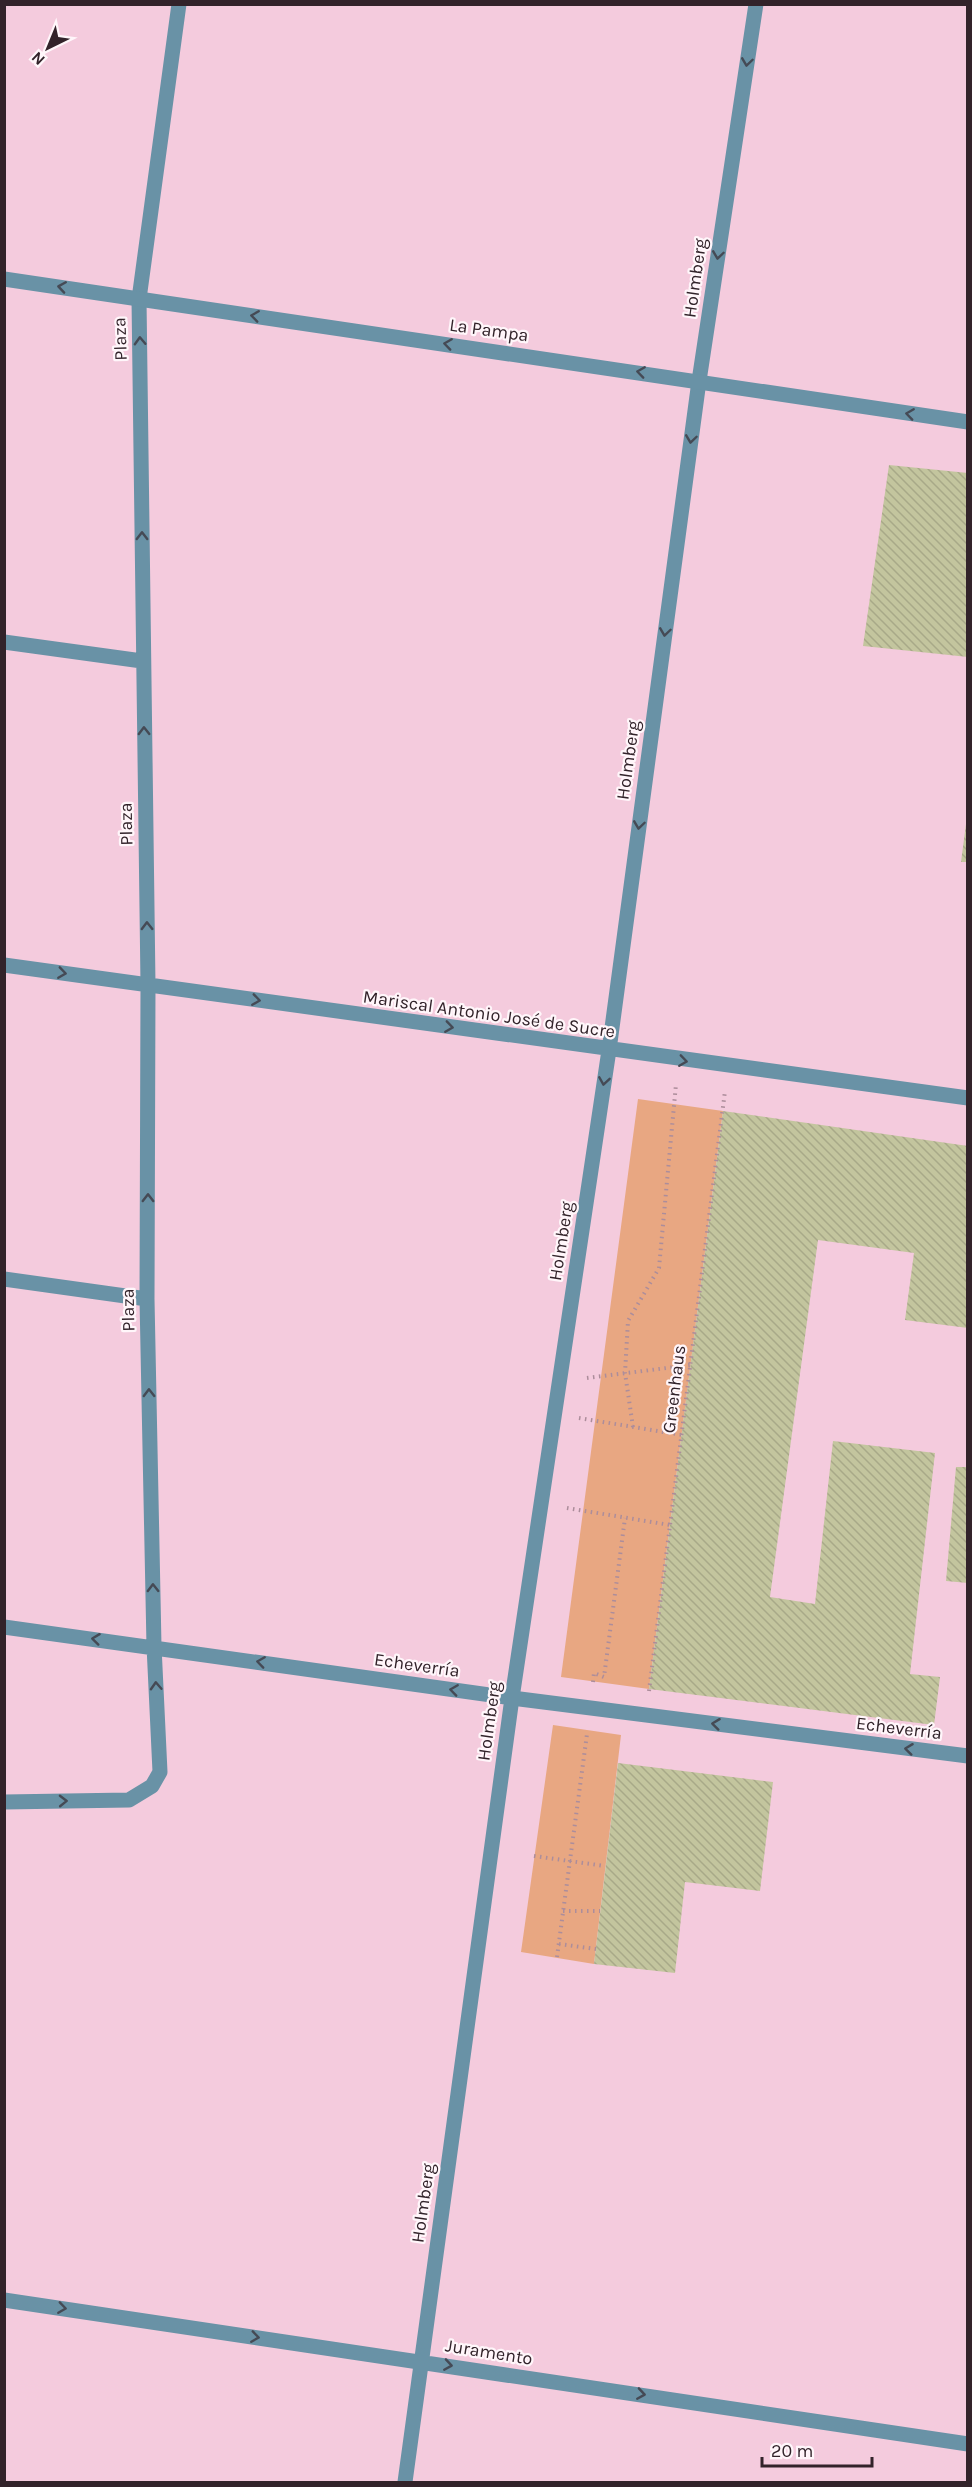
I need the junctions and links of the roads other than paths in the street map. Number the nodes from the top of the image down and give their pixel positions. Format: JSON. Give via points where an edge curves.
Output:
{"nodes":[{"id":1,"x":179,"y":4,"type":"edge"},
{"id":2,"x":756,"y":4,"type":"edge"},
{"id":3,"x":4,"y":279,"type":"edge"},
{"id":4,"x":139,"y":299,"type":"junction"},
{"id":5,"x":699,"y":381,"type":"junction"},
{"id":6,"x":968,"y":422,"type":"edge"},
{"id":7,"x":4,"y":642,"type":"edge"},
{"id":8,"x":142,"y":661,"type":"junction"},
{"id":9,"x":4,"y":965,"type":"edge"},
{"id":10,"x":148,"y":985,"type":"junction"},
{"id":11,"x":609,"y":1050,"type":"junction"},
{"id":12,"x":968,"y":1098,"type":"edge"},
{"id":13,"x":4,"y":1279,"type":"edge"},
{"id":14,"x":147,"y":1299,"type":"junction"},
{"id":15,"x":4,"y":1627,"type":"edge"},
{"id":16,"x":154,"y":1646,"type":"junction"},
{"id":17,"x":512,"y":1698,"type":"junction"},
{"id":18,"x":968,"y":1756,"type":"edge"},
{"id":19,"x":4,"y":1802,"type":"edge"},
{"id":20,"x":4,"y":2300,"type":"edge"},
{"id":21,"x":422,"y":2361,"type":"junction"},
{"id":22,"x":968,"y":2444,"type":"edge"},
{"id":23,"x":405,"y":2482,"type":"edge"}],
"edges":[{"from":1,"to":4,"type":"street","name":"Plaza"},
{"from":2,"to":5,"type":"street","name":"Holmberg","one_way":true},
{"from":4,"to":3,"type":"street","name":"La Pampa","one_way":true},
{"from":5,"to":4,"type":"street","name":"La Pampa","one_way":true},
{"from":8,"to":4,"type":"street","name":"Plaza","one_way":true},
{"from":6,"to":5,"type":"street","name":"La Pampa","one_way":true},
{"from":5,"to":11,"type":"street","name":"Holmberg","one_way":true},
{"from":7,"to":8,"type":"street"},
{"from":10,"to":8,"type":"street","name":"Plaza","one_way":true},
{"from":9,"to":10,"type":"street","name":"Mariscal Antonio José de Sucre","one_way":true},
{"from":10,"to":11,"type":"street","name":"Mariscal Antonio José de Sucre","one_way":true},
{"from":14,"to":10,"type":"street","name":"Plaza","one_way":true},
{"from":11,"to":12,"type":"street","name":"Mariscal Antonio José de Sucre","one_way":true},
{"from":11,"to":17,"type":"street","name":"Holmberg","one_way":true},
{"from":13,"to":14,"type":"street"},
{"from":16,"to":14,"type":"street","name":"Plaza","one_way":true},
{"from":16,"to":15,"type":"street","name":"Echeverría","one_way":true},
{"from":17,"to":16,"type":"street","name":"Echeverría","one_way":true},
{"from":19,"to":16,"type":"street","name":"Plaza","one_way":true,"via":[[129,1800],[152,1786],[160,1772]]},
{"from":18,"to":17,"type":"street","name":"Echeverría","one_way":true},
{"from":17,"to":21,"type":"street","name":"Holmberg"},
{"from":20,"to":21,"type":"street","name":"Juramento","one_way":true},
{"from":21,"to":22,"type":"street","name":"Juramento","one_way":true},
{"from":21,"to":23,"type":"street","name":"Holmberg"}]}
